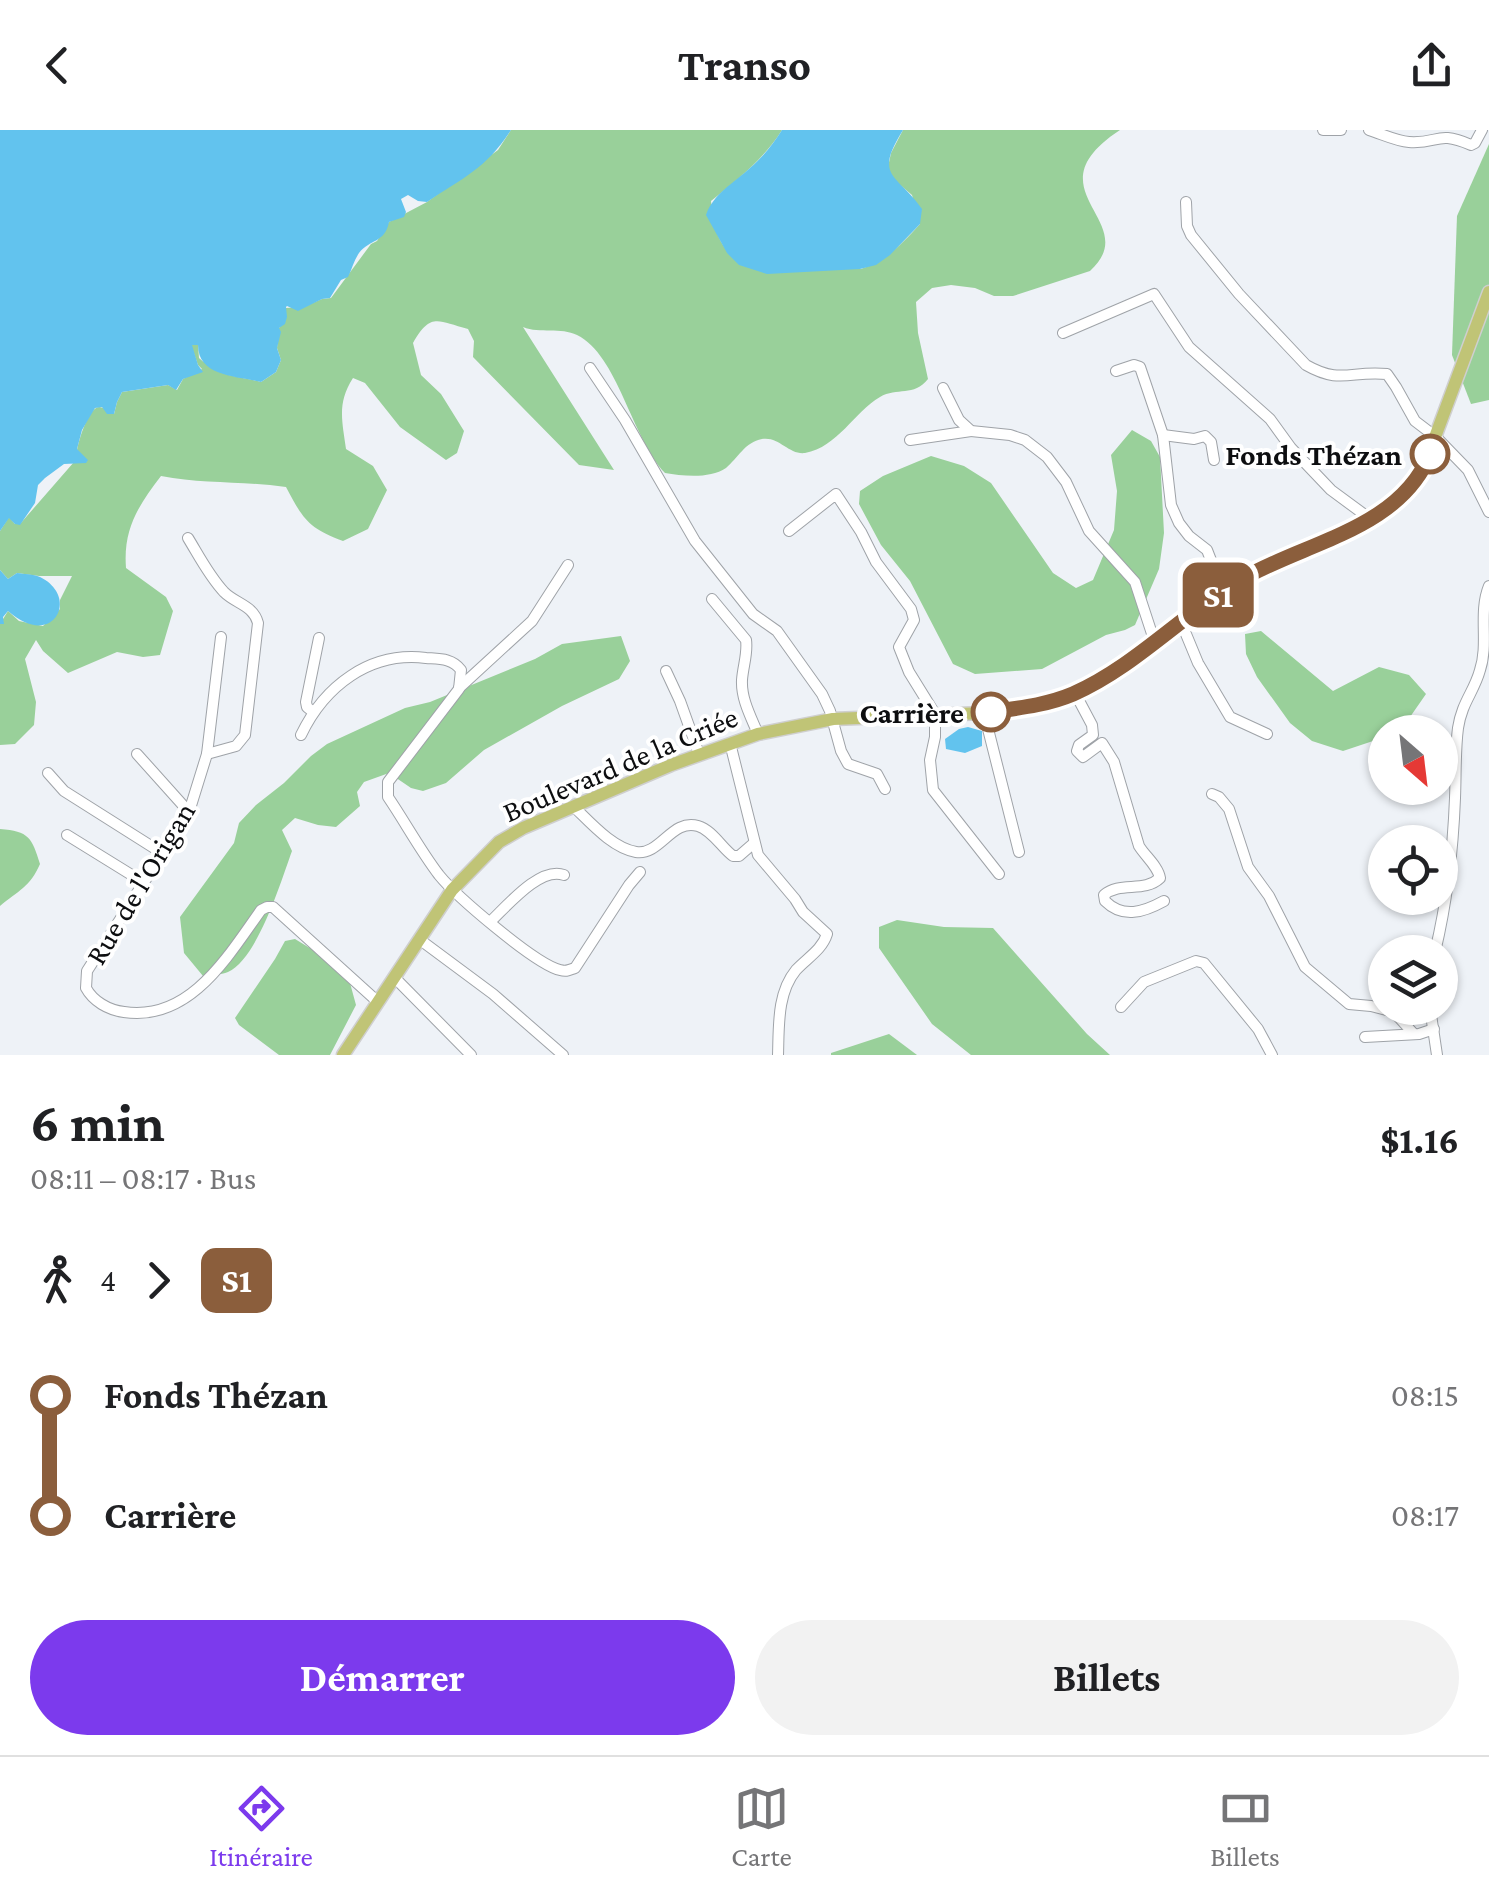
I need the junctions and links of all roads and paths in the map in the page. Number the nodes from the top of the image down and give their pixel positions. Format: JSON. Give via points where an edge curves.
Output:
{"nodes":[{"id":1,"x":1323,"y":130,"type":"edge"},
{"id":2,"x":1341,"y":130,"type":"edge"},
{"id":3,"x":1370,"y":130,"type":"edge"},
{"id":4,"x":1482,"y":130,"type":"edge"},
{"id":5,"x":1186,"y":202,"type":"dead end"},
{"id":6,"x":1489,"y":292,"type":"edge"},
{"id":7,"x":1063,"y":333,"type":"dead end"},
{"id":8,"x":590,"y":368,"type":"dead end"},
{"id":9,"x":1116,"y":371,"type":"dead end"},
{"id":10,"x":943,"y":388,"type":"dead end"},
{"id":11,"x":971,"y":431,"type":"junction"},
{"id":12,"x":1163,"y":435,"type":"junction"},
{"id":13,"x":1436,"y":437,"type":"junction"},
{"id":14,"x":910,"y":440,"type":"dead end"},
{"id":15,"x":1214,"y":460,"type":"dead end"},
{"id":16,"x":1489,"y":512,"type":"edge"},
{"id":17,"x":1369,"y":518,"type":"junction"},
{"id":18,"x":789,"y":531,"type":"dead end"},
{"id":19,"x":188,"y":538,"type":"dead end"},
{"id":20,"x":568,"y":566,"type":"dead end"},
{"id":21,"x":1489,"y":586,"type":"edge"},
{"id":22,"x":1223,"y":591,"type":"junction"},
{"id":23,"x":712,"y":599,"type":"dead end"},
{"id":24,"x":1181,"y":622,"type":"junction"},
{"id":25,"x":221,"y":638,"type":"dead end"},
{"id":26,"x":319,"y":638,"type":"dead end"},
{"id":27,"x":1155,"y":643,"type":"junction"},
{"id":28,"x":666,"y":671,"type":"dead end"},
{"id":29,"x":459,"y":688,"type":"junction"},
{"id":30,"x":1075,"y":693,"type":"junction"},
{"id":31,"x":312,"y":711,"type":"junction"},
{"id":32,"x":984,"y":713,"type":"junction"},
{"id":33,"x":935,"y":714,"type":"junction"},
{"id":34,"x":833,"y":719,"type":"junction"},
{"id":35,"x":758,"y":734,"type":"junction"},
{"id":36,"x":1267,"y":734,"type":"dead end"},
{"id":37,"x":301,"y":735,"type":"dead end"},
{"id":38,"x":730,"y":743,"type":"junction"},
{"id":39,"x":138,"y":754,"type":"dead end"},
{"id":40,"x":207,"y":754,"type":"junction"},
{"id":41,"x":699,"y":754,"type":"junction"},
{"id":42,"x":48,"y":773,"type":"dead end"},
{"id":43,"x":885,"y":790,"type":"dead end"},
{"id":44,"x":1212,"y":794,"type":"dead end"},
{"id":45,"x":573,"y":806,"type":"junction"},
{"id":46,"x":189,"y":812,"type":"junction"},
{"id":47,"x":68,"y":835,"type":"dead end"},
{"id":48,"x":754,"y":843,"type":"junction"},
{"id":49,"x":1019,"y":852,"type":"dead end"},
{"id":50,"x":162,"y":853,"type":"junction"},
{"id":51,"x":640,"y":872,"type":"dead end"},
{"id":52,"x":999,"y":874,"type":"dead end"},
{"id":53,"x":564,"y":875,"type":"dead end"},
{"id":54,"x":143,"y":882,"type":"junction"},
{"id":55,"x":452,"y":890,"type":"junction"},
{"id":56,"x":1164,"y":901,"type":"dead end"},
{"id":57,"x":490,"y":922,"type":"junction"},
{"id":58,"x":1439,"y":935,"type":"edge"},
{"id":59,"x":419,"y":939,"type":"junction"},
{"id":60,"x":394,"y":978,"type":"junction"},
{"id":61,"x":378,"y":1002,"type":"junction"},
{"id":62,"x":1122,"y":1007,"type":"dead end"},
{"id":63,"x":1433,"y":1025,"type":"edge"},
{"id":64,"x":1434,"y":1029,"type":"junction"},
{"id":65,"x":1413,"y":1033,"type":"junction"},
{"id":66,"x":1365,"y":1037,"type":"dead end"},
{"id":67,"x":351,"y":1052,"type":"edge"},
{"id":68,"x":471,"y":1055,"type":"edge"},
{"id":69,"x":563,"y":1055,"type":"edge"},
{"id":70,"x":778,"y":1055,"type":"edge"},
{"id":71,"x":1272,"y":1055,"type":"edge"},
{"id":72,"x":1437,"y":1055,"type":"edge"}],
"edges":[{"from":1,"to":2,"type":"street"},
{"from":3,"to":4,"type":"street","via":[[1413,142],[1454,134],[1471,145]]},
{"from":5,"to":13,"type":"street","via":[[1191,235],[1306,365],[1335,377],[1386,374],[1415,422]]},
{"from":6,"to":13,"type":"main road","name":"Boulevard de la Criée"},
{"from":7,"to":17,"type":"street","via":[[1154,294],[1190,347],[1270,418],[1331,490]]},
{"from":8,"to":34,"type":"street","via":[[695,541],[753,614],[777,631]]},
{"from":9,"to":12,"type":"street","via":[[1140,367]]},
{"from":10,"to":11,"type":"street"},
{"from":11,"to":14,"type":"street"},
{"from":11,"to":27,"type":"street","via":[[1010,434],[1047,457],[1089,531],[1134,582]]},
{"from":12,"to":15,"type":"street","via":[[1205,436]]},
{"from":12,"to":22,"type":"street","via":[[1171,506],[1189,536],[1207,550]]},
{"from":13,"to":16,"type":"street","via":[[1468,470]]},
{"from":13,"to":17,"type":"main road","name":"Boulevard de la Criée","via":[[1416,479]]},
{"from":17,"to":22,"type":"main road","name":"Boulevard de la Criée"},
{"from":18,"to":33,"type":"street","via":[[836,494],[912,609],[914,620],[899,648]]},
{"from":19,"to":40,"type":"street","via":[[221,588],[252,610],[258,623],[245,736],[236,746]]},
{"from":20,"to":29,"type":"street","via":[[532,621]]},
{"from":21,"to":58,"type":"street","via":[[1480,672],[1458,730]]},
{"from":22,"to":24,"type":"main road","name":"Boulevard de la Criée"},
{"from":23,"to":35,"type":"street","via":[[746,640],[743,696]]},
{"from":24,"to":27,"type":"main road","name":"Boulevard de la Criée"},
{"from":24,"to":36,"type":"street","via":[[1230,717]]},
{"from":25,"to":40,"type":"street","name":"Rue de l'Origan"},
{"from":26,"to":31,"type":"street","via":[[306,702]]},
{"from":27,"to":30,"type":"main road","name":"Boulevard de la Criée"},
{"from":28,"to":41,"type":"street"},
{"from":29,"to":31,"type":"street","via":[[457,664],[408,657],[353,672]]},
{"from":29,"to":55,"type":"street","via":[[387,790]]},
{"from":30,"to":32,"type":"main road","name":"Boulevard de la Criée"},
{"from":30,"to":56,"type":"street","via":[[1093,734],[1077,751],[1083,757],[1102,744],[1114,762],[1139,846],[1160,878],[1108,890],[1104,901],[1124,912],[1144,912]]},
{"from":31,"to":37,"type":"street"},
{"from":32,"to":33,"type":"main road","name":"Boulevard de la Criée"},
{"from":32,"to":49,"type":"street"},
{"from":33,"to":34,"type":"main road","name":"Boulevard de la Criée"},
{"from":33,"to":52,"type":"street","via":[[932,790]]},
{"from":34,"to":35,"type":"main road","name":"Boulevard de la Criée"},
{"from":34,"to":43,"type":"street","via":[[848,764],[877,774]]},
{"from":35,"to":38,"type":"main road","name":"Boulevard de la Criée"},
{"from":38,"to":41,"type":"main road","name":"Boulevard de la Criée"},
{"from":38,"to":48,"type":"street"},
{"from":39,"to":46,"type":"street"},
{"from":40,"to":46,"type":"street","name":"Rue de l'Origan"},
{"from":41,"to":45,"type":"main road","name":"Boulevard de la Criée"},
{"from":42,"to":50,"type":"street","via":[[64,791]]},
{"from":44,"to":65,"type":"street","via":[[1229,808],[1248,867],[1305,966],[1349,1004],[1394,1012]]},
{"from":45,"to":48,"type":"street","via":[[632,851],[651,850],[694,824],[733,856]]},
{"from":45,"to":55,"type":"main road","name":"Boulevard de la Criée","via":[[499,842]]},
{"from":46,"to":50,"type":"street","name":"Rue de l'Origan"},
{"from":47,"to":54,"type":"street"},
{"from":48,"to":70,"type":"street","via":[[768,870],[827,934],[784,989]]},
{"from":50,"to":54,"type":"street","name":"Rue de l'Origan"},
{"from":51,"to":57,"type":"street","via":[[567,971]]},
{"from":53,"to":57,"type":"street","via":[[539,878]]},
{"from":54,"to":61,"type":"street","name":"Rue de l'Origan","via":[[87,972],[86,988],[95,1000],[137,1014],[176,1003],[218,970],[261,910],[273,907]]},
{"from":55,"to":57,"type":"street"},
{"from":55,"to":59,"type":"main road","name":"Boulevard de la Criée"},
{"from":59,"to":60,"type":"main road","name":"Boulevard de la Criée"},
{"from":59,"to":69,"type":"street"},
{"from":60,"to":61,"type":"main road","name":"Boulevard de la Criée"},
{"from":60,"to":68,"type":"street"},
{"from":61,"to":67,"type":"main road","name":"Boulevard de la Criée"},
{"from":62,"to":71,"type":"street","via":[[1144,982],[1204,963]]},
{"from":63,"to":64,"type":"street"},
{"from":64,"to":65,"type":"street"},
{"from":64,"to":72,"type":"street"},
{"from":65,"to":66,"type":"street"}]}
